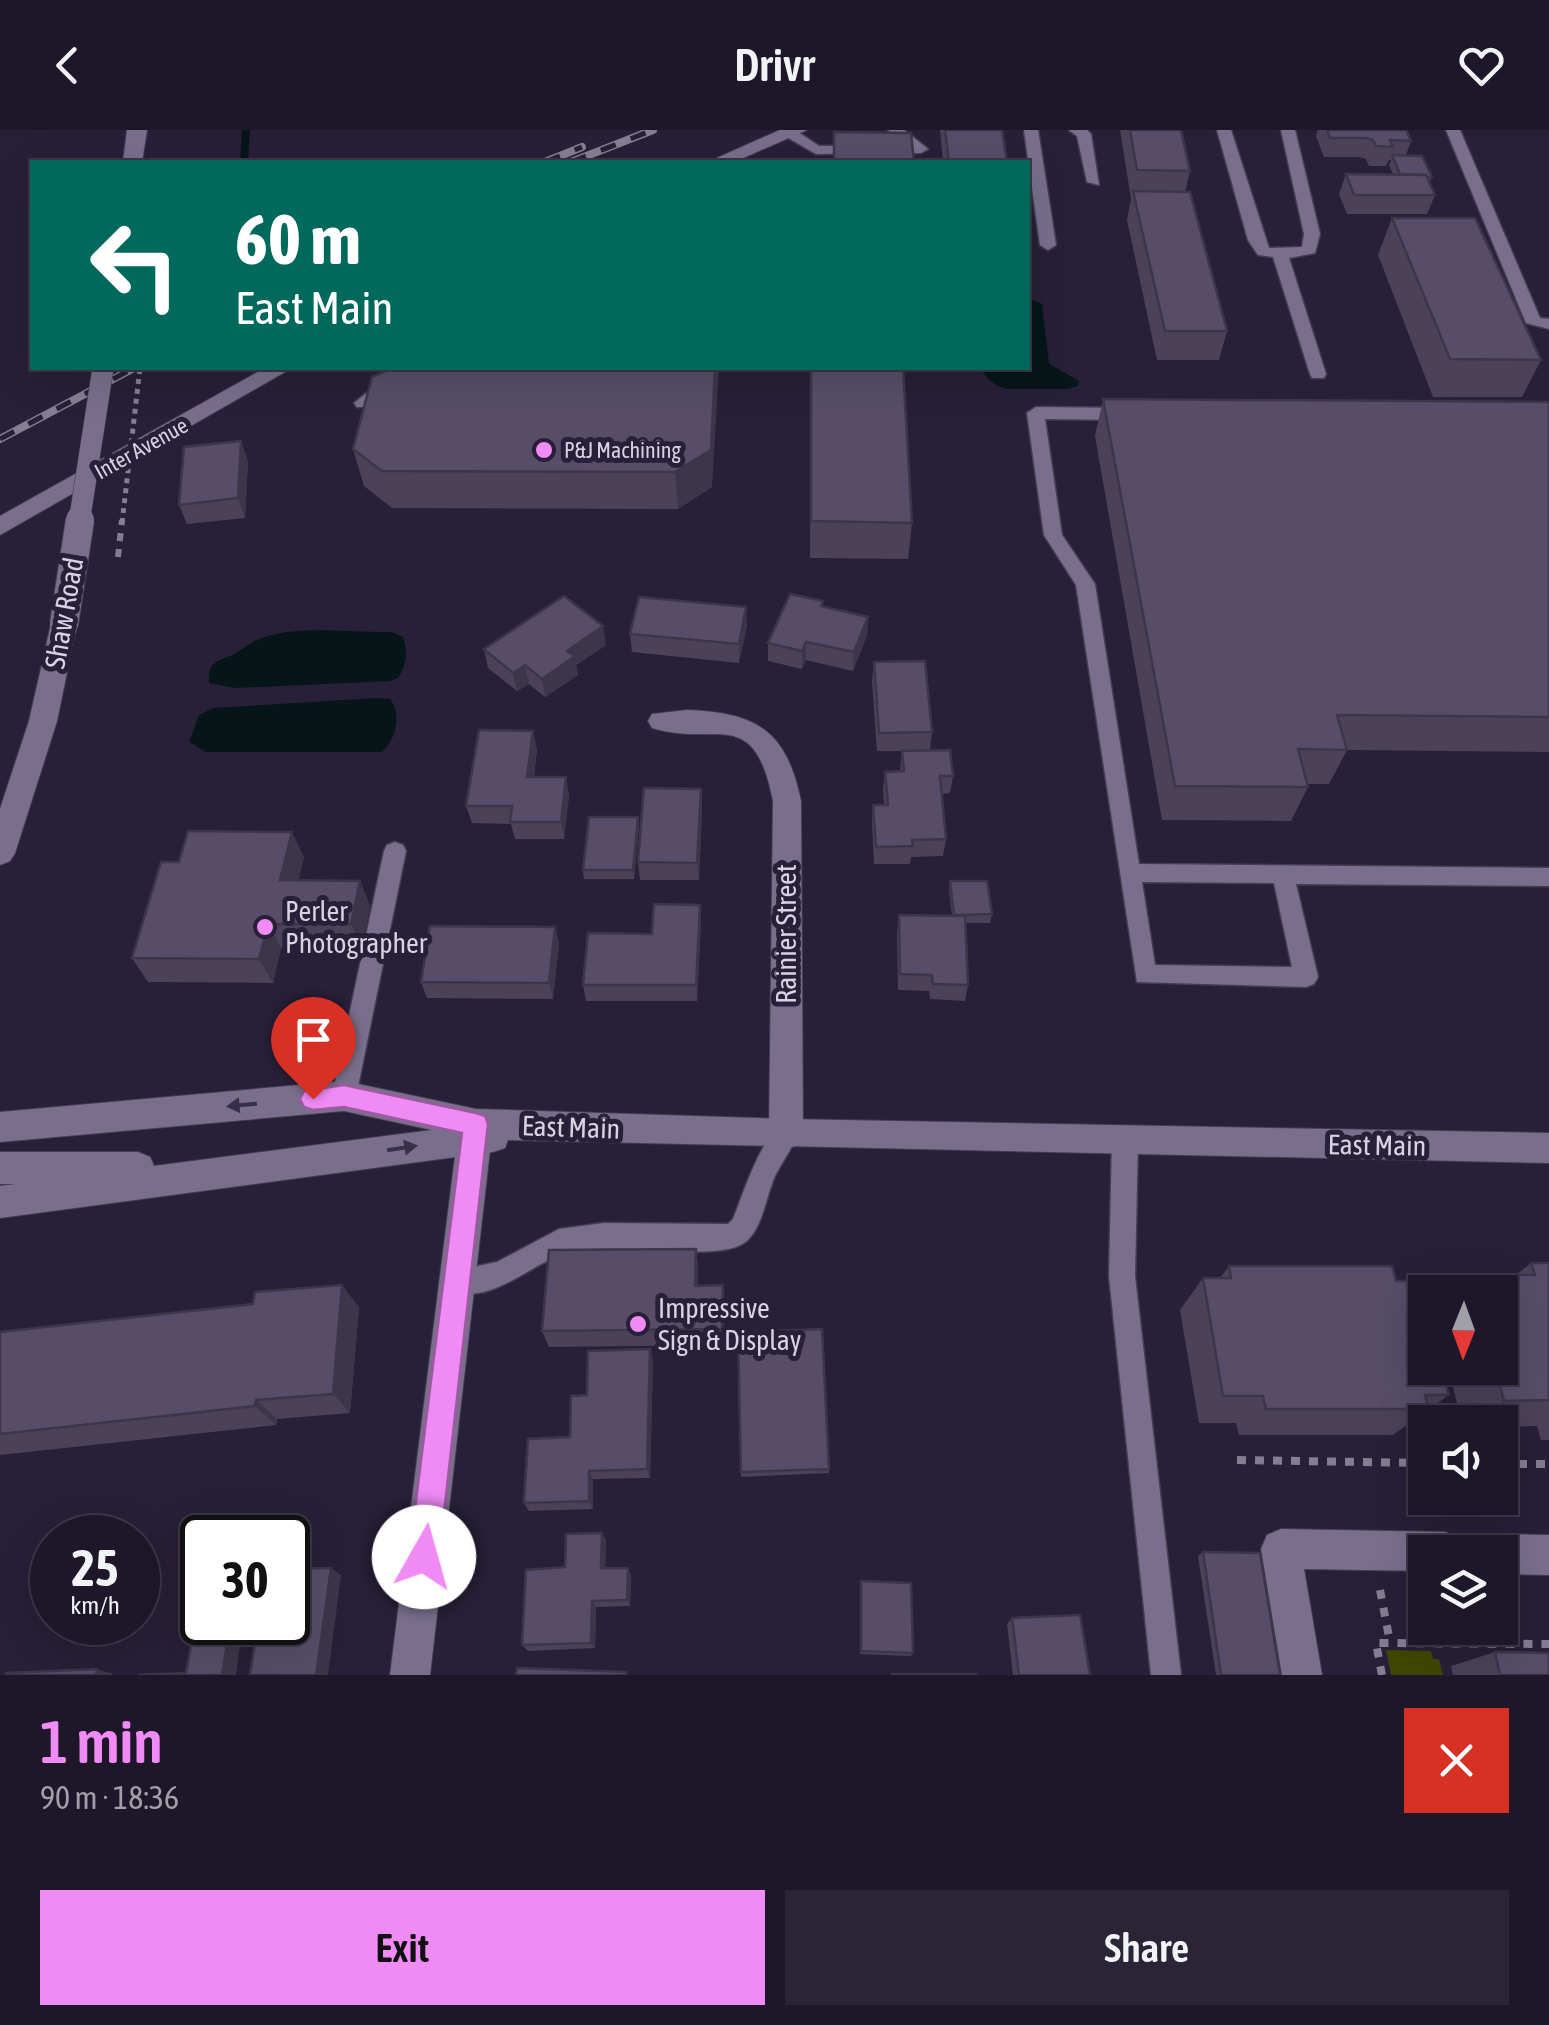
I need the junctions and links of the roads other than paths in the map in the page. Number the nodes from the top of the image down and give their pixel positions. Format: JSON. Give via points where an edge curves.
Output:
{"nodes":[{"id":1,"x":138,"y":130,"type":"edge"},
{"id":2,"x":895,"y":130,"type":"edge"},
{"id":3,"x":1031,"y":130,"type":"edge"},
{"id":4,"x":1076,"y":130,"type":"edge"},
{"id":5,"x":1224,"y":130,"type":"edge"},
{"id":6,"x":1288,"y":130,"type":"edge"},
{"id":7,"x":1452,"y":130,"type":"edge"},
{"id":8,"x":794,"y":132,"type":"edge"},
{"id":9,"x":133,"y":160,"type":"edge"},
{"id":10,"x":723,"y":160,"type":"edge"},
{"id":11,"x":1094,"y":182,"type":"dead end"},
{"id":12,"x":1048,"y":245,"type":"dead end"},
{"id":13,"x":1280,"y":255,"type":"junction"},
{"id":14,"x":1549,"y":324,"type":"edge"},
{"id":15,"x":103,"y":370,"type":"edge"},
{"id":16,"x":277,"y":370,"type":"edge"},
{"id":17,"x":403,"y":373,"type":"edge"},
{"id":18,"x":1318,"y":374,"type":"dead end"},
{"id":19,"x":362,"y":404,"type":"edge"},
{"id":20,"x":1154,"y":414,"type":"edge"},
{"id":21,"x":0,"y":527,"type":"edge"},
{"id":22,"x":662,"y":722,"type":"dead end"},
{"id":23,"x":395,"y":851,"type":"dead end"},
{"id":24,"x":0,"y":853,"type":"edge"},
{"id":25,"x":1129,"y":873,"type":"junction"},
{"id":26,"x":1283,"y":875,"type":"junction"},
{"id":27,"x":1549,"y":877,"type":"edge"},
{"id":28,"x":344,"y":1096,"type":"junction"},
{"id":29,"x":0,"y":1127,"type":"edge"},
{"id":30,"x":476,"y":1130,"type":"junction"},
{"id":31,"x":786,"y":1134,"type":"junction"},
{"id":32,"x":1124,"y":1140,"type":"junction"},
{"id":33,"x":1549,"y":1148,"type":"edge"},
{"id":34,"x":0,"y":1168,"type":"edge"},
{"id":35,"x":271,"y":1168,"type":"junction"},
{"id":36,"x":0,"y":1202,"type":"edge"},
{"id":37,"x":458,"y":1282,"type":"junction"},
{"id":38,"x":1408,"y":1551,"type":"edge"},
{"id":39,"x":1518,"y":1554,"type":"edge"},
{"id":40,"x":1549,"y":1555,"type":"edge"},
{"id":41,"x":410,"y":1675,"type":"edge"},
{"id":42,"x":1166,"y":1675,"type":"edge"},
{"id":43,"x":1302,"y":1675,"type":"edge"}],
"edges":[{"from":1,"to":9,"type":"main road"},
{"from":2,"to":8,"type":"lane","via":[[921,149],[816,150]]},
{"from":3,"to":12,"type":"lane"},
{"from":4,"to":11,"type":"lane","via":[[1084,134]]},
{"from":5,"to":13,"type":"lane","via":[[1256,240],[1264,252]]},
{"from":6,"to":13,"type":"lane","via":[[1312,234],[1309,250]]},
{"from":7,"to":14,"type":"lane","via":[[1534,323]]},
{"from":8,"to":10,"type":"main road"},
{"from":13,"to":18,"type":"lane"},
{"from":15,"to":24,"type":"main road","name":"Shaw Road","bridge":true,"via":[[64,624],[43,722]]},
{"from":16,"to":21,"type":"main road","name":"Inter Avenue"},
{"from":17,"to":19,"type":"lane"},
{"from":20,"to":25,"type":"lane","via":[[1036,414],[1053,536],[1085,584]]},
{"from":22,"to":31,"type":"main road","name":"Rainier Street","via":[[736,725],[764,740],[780,764],[787,800]]},
{"from":23,"to":28,"type":"lane"},
{"from":25,"to":26,"type":"lane"},
{"from":25,"to":26,"type":"lane","via":[[1145,976],[1306,977]]},
{"from":26,"to":27,"type":"lane"},
{"from":28,"to":29,"type":"main road","name":"East Main","one_way":true},
{"from":28,"to":30,"type":"main road","name":"East Main"},
{"from":30,"to":31,"type":"main road","name":"East Main"},
{"from":35,"to":30,"type":"main road","name":"East Main","one_way":true},
{"from":30,"to":37,"type":"main road"},
{"from":31,"to":32,"type":"main road","name":"East Main"},
{"from":31,"to":37,"type":"lane","via":[[734,1234],[559,1242],[500,1274]]},
{"from":32,"to":33,"type":"main road","name":"East Main"},
{"from":32,"to":42,"type":"lane","via":[[1122,1276]]},
{"from":34,"to":35,"type":"main road","name":"East Main"},
{"from":35,"to":36,"type":"main road","name":"East Main"},
{"from":37,"to":41,"type":"main road"},
{"from":38,"to":43,"type":"main road","via":[[1281,1549]]},
{"from":39,"to":40,"type":"main road"}]}
